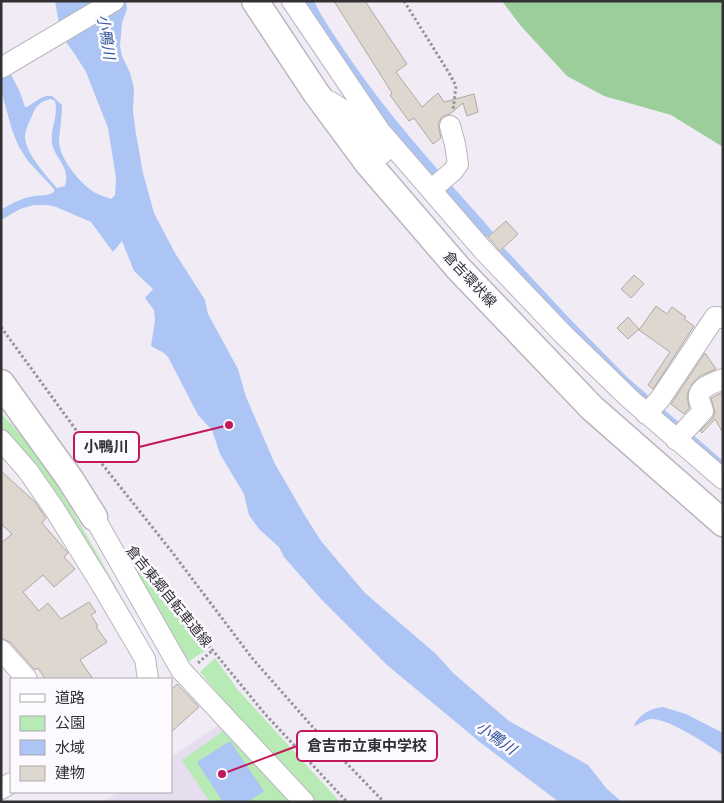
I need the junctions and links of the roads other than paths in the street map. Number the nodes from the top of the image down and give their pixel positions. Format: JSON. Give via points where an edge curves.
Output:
{"nodes":[{"id":1,"x":114,"y":1,"type":"edge"},
{"id":2,"x":255,"y":1,"type":"edge"},
{"id":3,"x":292,"y":1,"type":"edge"},
{"id":4,"x":1,"y":68,"type":"edge"},
{"id":5,"x":316,"y":93,"type":"junction"},
{"id":6,"x":450,"y":126,"type":"road end"},
{"id":7,"x":432,"y":189,"type":"junction"},
{"id":8,"x":457,"y":218,"type":"junction"},
{"id":9,"x":723,"y":318,"type":"edge"},
{"id":10,"x":723,"y":379,"type":"edge"},
{"id":11,"x":1,"y":383,"type":"edge"},
{"id":12,"x":1,"y":404,"type":"edge"},
{"id":13,"x":646,"y":414,"type":"junction"},
{"id":14,"x":28,"y":422,"type":"junction"},
{"id":15,"x":1,"y":440,"type":"edge"},
{"id":16,"x":676,"y":440,"type":"junction"},
{"id":17,"x":723,"y":478,"type":"edge"},
{"id":18,"x":94,"y":517,"type":"joint"},
{"id":19,"x":723,"y":524,"type":"edge"},
{"id":20,"x":1,"y":650,"type":"edge"},
{"id":21,"x":181,"y":672,"type":"edge"},
{"id":22,"x":26,"y":678,"type":"edge"},
{"id":23,"x":148,"y":678,"type":"edge"},
{"id":24,"x":304,"y":802,"type":"edge"}],
"edges":[{"from":1,"to":4,"type":"street"},
{"from":2,"to":5,"type":"main road","name":"倉吉環状線"},
{"from":3,"to":7,"type":"street","via":[[380,131]]},
{"from":5,"to":8,"type":"street","via":[[345,111],[438,217]]},
{"from":5,"to":19,"type":"main road","name":"倉吉環状線","via":[[367,162],[459,269],[592,408]]},
{"from":6,"to":7,"type":"street","via":[[458,164]]},
{"from":7,"to":8,"type":"street"},
{"from":8,"to":13,"type":"street","via":[[562,333]]},
{"from":9,"to":13,"type":"street","via":[[715,317],[660,399]]},
{"from":10,"to":16,"type":"street","via":[[699,393],[703,411]]},
{"from":11,"to":14,"type":"main road"},
{"from":12,"to":14,"type":"street"},
{"from":13,"to":16,"type":"street"},
{"from":14,"to":18,"type":"main road"},
{"from":15,"to":23,"type":"street","via":[[28,471],[96,576],[145,659]]},
{"from":16,"to":17,"type":"street"},
{"from":18,"to":21,"type":"street"},
{"from":20,"to":22,"type":"street"},
{"from":21,"to":24,"type":"street"}]}
